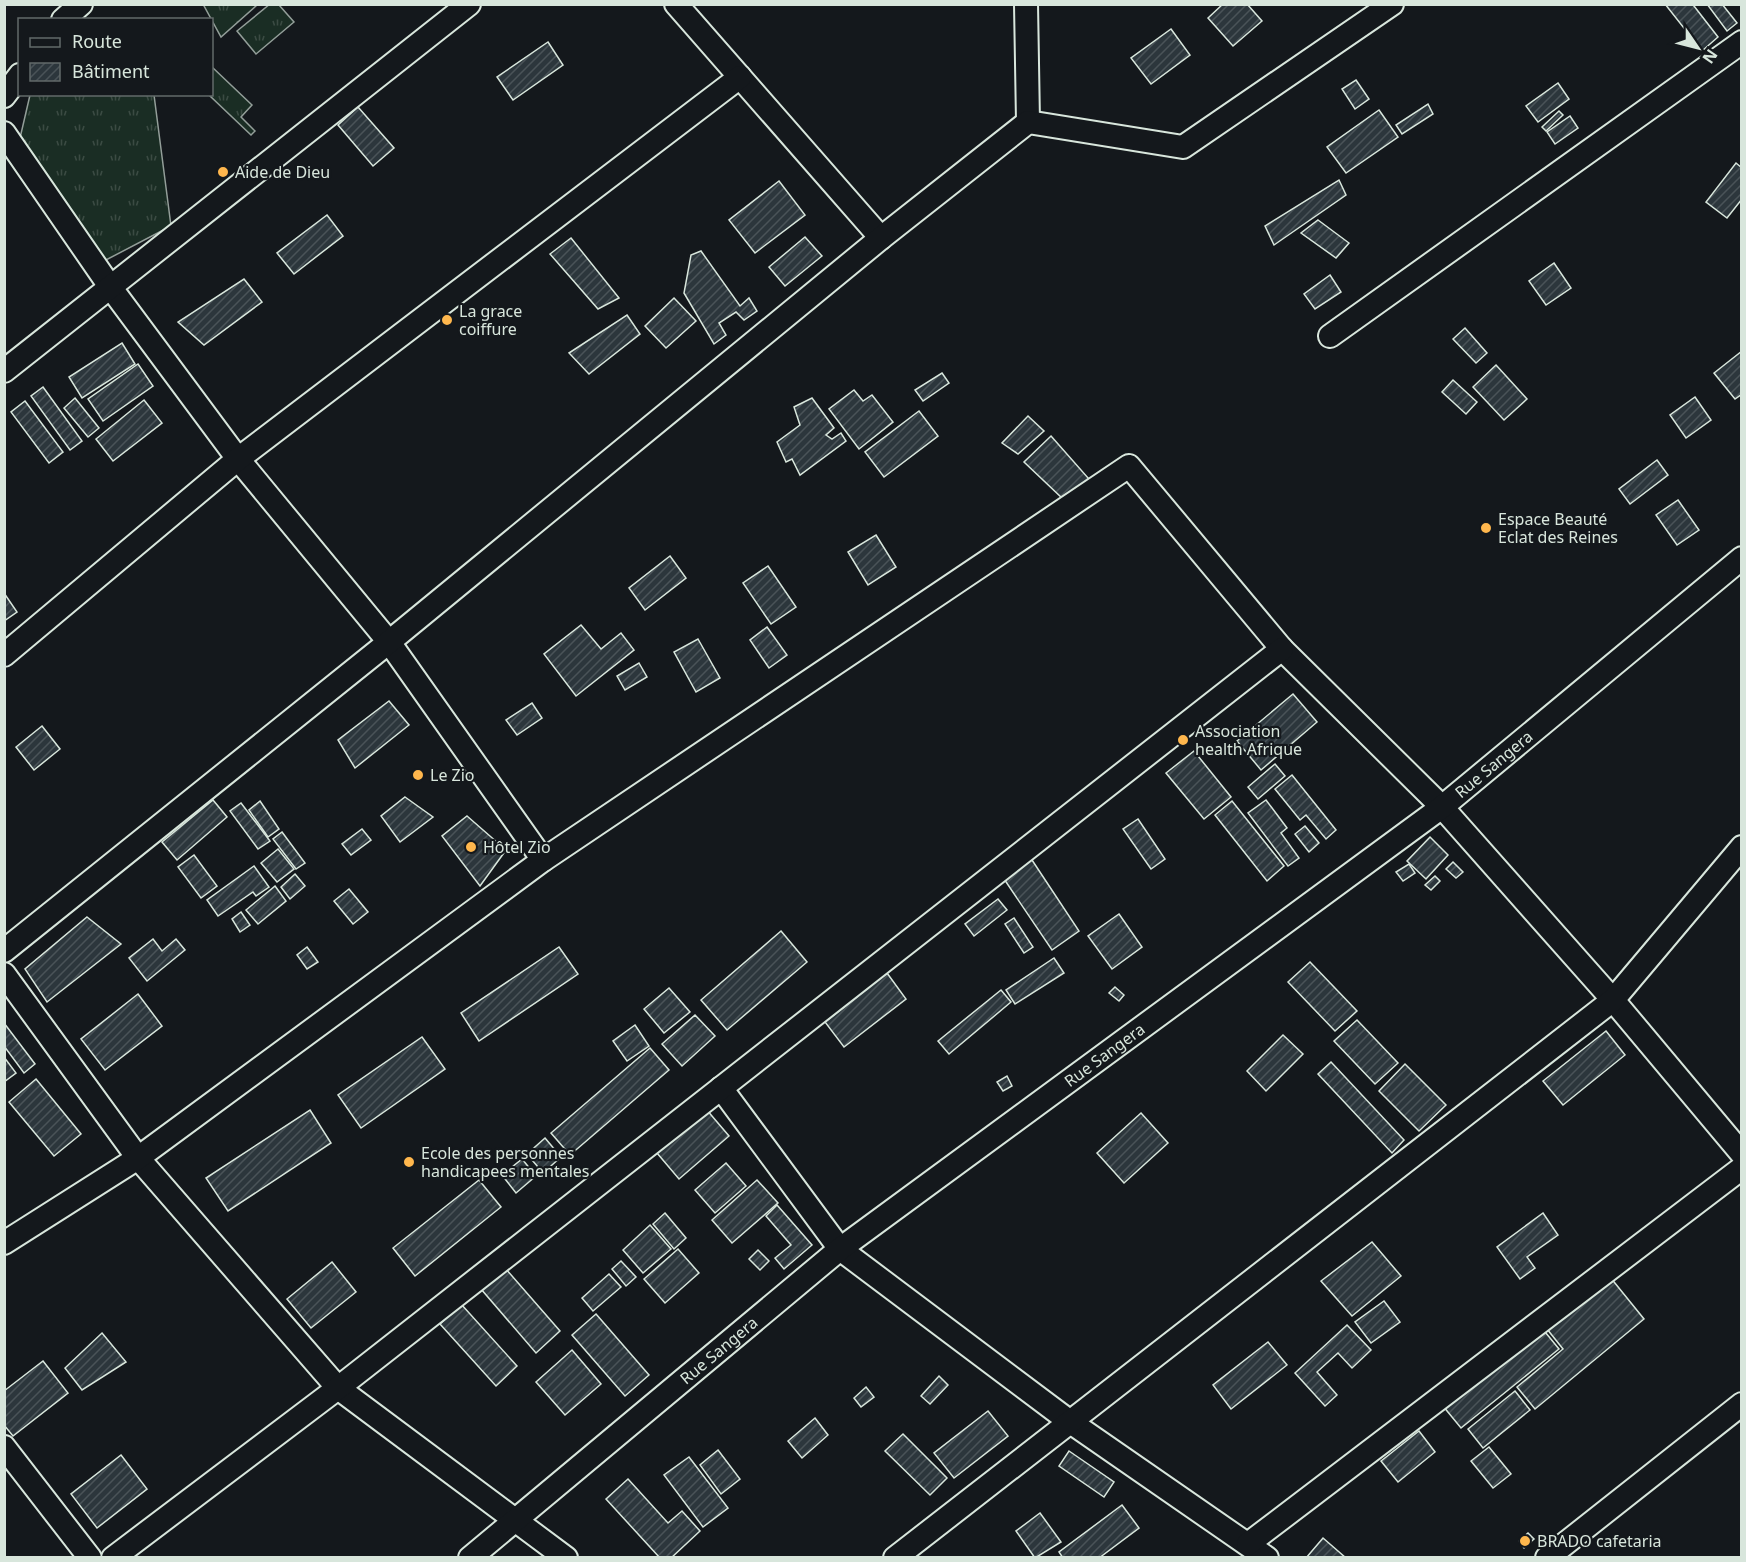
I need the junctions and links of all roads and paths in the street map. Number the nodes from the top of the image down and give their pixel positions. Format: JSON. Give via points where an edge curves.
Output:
{"nodes":[{"id":1,"x":81,"y":4,"type":"edge"},
{"id":2,"x":469,"y":4,"type":"edge"},
{"id":3,"x":676,"y":4,"type":"edge"},
{"id":4,"x":1026,"y":4,"type":"edge"},
{"id":5,"x":1392,"y":4,"type":"edge"},
{"id":6,"x":65,"y":18,"type":"edge"},
{"id":7,"x":1742,"y":42,"type":"edge"},
{"id":8,"x":740,"y":77,"type":"junction"},
{"id":9,"x":18,"y":78,"type":"edge"},
{"id":10,"x":4,"y":96,"type":"edge"},
{"id":11,"x":1029,"y":122,"type":"junction"},
{"id":12,"x":4,"y":133,"type":"edge"},
{"id":13,"x":881,"y":238,"type":"junction"},
{"id":14,"x":111,"y":288,"type":"junction"},
{"id":15,"x":1330,"y":336,"type":"dead end"},
{"id":16,"x":4,"y":371,"type":"edge"},
{"id":17,"x":238,"y":459,"type":"junction"},
{"id":18,"x":1742,"y":558,"type":"edge"},
{"id":19,"x":389,"y":642,"type":"junction"},
{"id":20,"x":1282,"y":649,"type":"junction"},
{"id":21,"x":4,"y":655,"type":"edge"},
{"id":22,"x":1442,"y":807,"type":"junction"},
{"id":23,"x":1742,"y":847,"type":"edge"},
{"id":24,"x":543,"y":860,"type":"junction"},
{"id":25,"x":4,"y":951,"type":"edge"},
{"id":26,"x":4,"y":974,"type":"edge"},
{"id":27,"x":1613,"y":1000,"type":"junction"},
{"id":28,"x":721,"y":1088,"type":"junction"},
{"id":29,"x":1742,"y":1154,"type":"edge"},
{"id":30,"x":138,"y":1158,"type":"junction"},
{"id":31,"x":1742,"y":1168,"type":"edge"},
{"id":32,"x":4,"y":1243,"type":"edge"},
{"id":33,"x":840,"y":1249,"type":"junction"},
{"id":34,"x":338,"y":1388,"type":"junction"},
{"id":35,"x":1742,"y":1404,"type":"edge"},
{"id":36,"x":1069,"y":1421,"type":"junction"},
{"id":37,"x":4,"y":1447,"type":"edge"},
{"id":38,"x":516,"y":1518,"type":"junction"},
{"id":39,"x":1248,"y":1544,"type":"junction"},
{"id":40,"x":90,"y":1557,"type":"edge"},
{"id":41,"x":113,"y":1557,"type":"edge"},
{"id":42,"x":470,"y":1557,"type":"edge"},
{"id":43,"x":566,"y":1557,"type":"edge"},
{"id":44,"x":895,"y":1557,"type":"edge"},
{"id":45,"x":1267,"y":1557,"type":"edge"},
{"id":46,"x":1547,"y":1557,"type":"edge"}],
"edges":[{"from":1,"to":6,"type":"street"},
{"from":2,"to":14,"type":"street"},
{"from":3,"to":8,"type":"street"},
{"from":4,"to":11,"type":"street"},
{"from":5,"to":11,"type":"street","via":[[1183,147]]},
{"from":7,"to":15,"type":"street"},
{"from":8,"to":13,"type":"street"},
{"from":8,"to":17,"type":"street"},
{"from":9,"to":10,"type":"street"},
{"from":11,"to":13,"type":"street"},
{"from":12,"to":14,"type":"street"},
{"from":13,"to":19,"type":"street"},
{"from":14,"to":16,"type":"street"},
{"from":14,"to":17,"type":"street"},
{"from":17,"to":19,"type":"street"},
{"from":17,"to":21,"type":"street"},
{"from":18,"to":22,"type":"street","name":"Rue Sangera"},
{"from":19,"to":24,"type":"street"},
{"from":19,"to":25,"type":"street"},
{"from":20,"to":22,"type":"street"},
{"from":20,"to":24,"type":"street","via":[[1129,466]]},
{"from":20,"to":28,"type":"street"},
{"from":22,"to":27,"type":"street"},
{"from":22,"to":33,"type":"street","name":"Rue Sangera"},
{"from":23,"to":27,"type":"street"},
{"from":24,"to":30,"type":"street"},
{"from":26,"to":30,"type":"street"},
{"from":27,"to":29,"type":"street"},
{"from":27,"to":36,"type":"street"},
{"from":28,"to":33,"type":"street"},
{"from":28,"to":34,"type":"street"},
{"from":30,"to":32,"type":"street"},
{"from":30,"to":34,"type":"street"},
{"from":31,"to":39,"type":"street"},
{"from":33,"to":36,"type":"street"},
{"from":33,"to":38,"type":"street","name":"Rue Sangera"},
{"from":34,"to":38,"type":"street"},
{"from":34,"to":41,"type":"street"},
{"from":35,"to":46,"type":"street"},
{"from":36,"to":39,"type":"street"},
{"from":36,"to":44,"type":"street"},
{"from":37,"to":40,"type":"street"},
{"from":38,"to":42,"type":"street","name":"Rue Sangera"},
{"from":38,"to":43,"type":"street"},
{"from":39,"to":45,"type":"street"}]}
